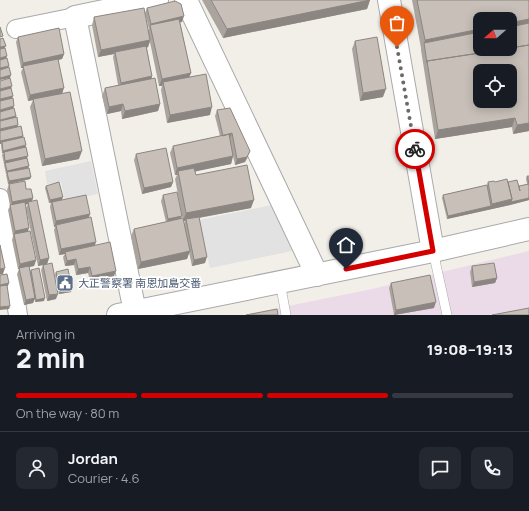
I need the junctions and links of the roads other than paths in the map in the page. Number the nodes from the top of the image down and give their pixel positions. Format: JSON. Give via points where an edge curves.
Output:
{"nodes":[{"id":1,"x":157,"y":0,"type":"edge"},
{"id":2,"x":186,"y":0,"type":"edge"},
{"id":3,"x":389,"y":0,"type":"edge"},
{"id":4,"x":75,"y":17,"type":"junction"},
{"id":5,"x":16,"y":29,"type":"dead end"},
{"id":6,"x":0,"y":202,"type":"edge"},
{"id":7,"x":529,"y":229,"type":"edge"},
{"id":8,"x":433,"y":251,"type":"junction"},
{"id":9,"x":317,"y":275,"type":"junction"},
{"id":10,"x":280,"y":282,"type":"junction"},
{"id":11,"x":127,"y":313,"type":"edge"},
{"id":12,"x":18,"y":315,"type":"edge"},
{"id":13,"x":286,"y":315,"type":"edge"},
{"id":14,"x":446,"y":315,"type":"edge"}],
"edges":[{"from":1,"to":4,"type":"street"},
{"from":2,"to":9,"type":"street"},
{"from":3,"to":8,"type":"street"},
{"from":4,"to":5,"type":"street"},
{"from":4,"to":11,"type":"street"},
{"from":6,"to":12,"type":"street"},
{"from":7,"to":8,"type":"street"},
{"from":8,"to":9,"type":"street"},
{"from":8,"to":14,"type":"lane"},
{"from":9,"to":10,"type":"street"},
{"from":10,"to":11,"type":"street"},
{"from":10,"to":13,"type":"lane"}]}
